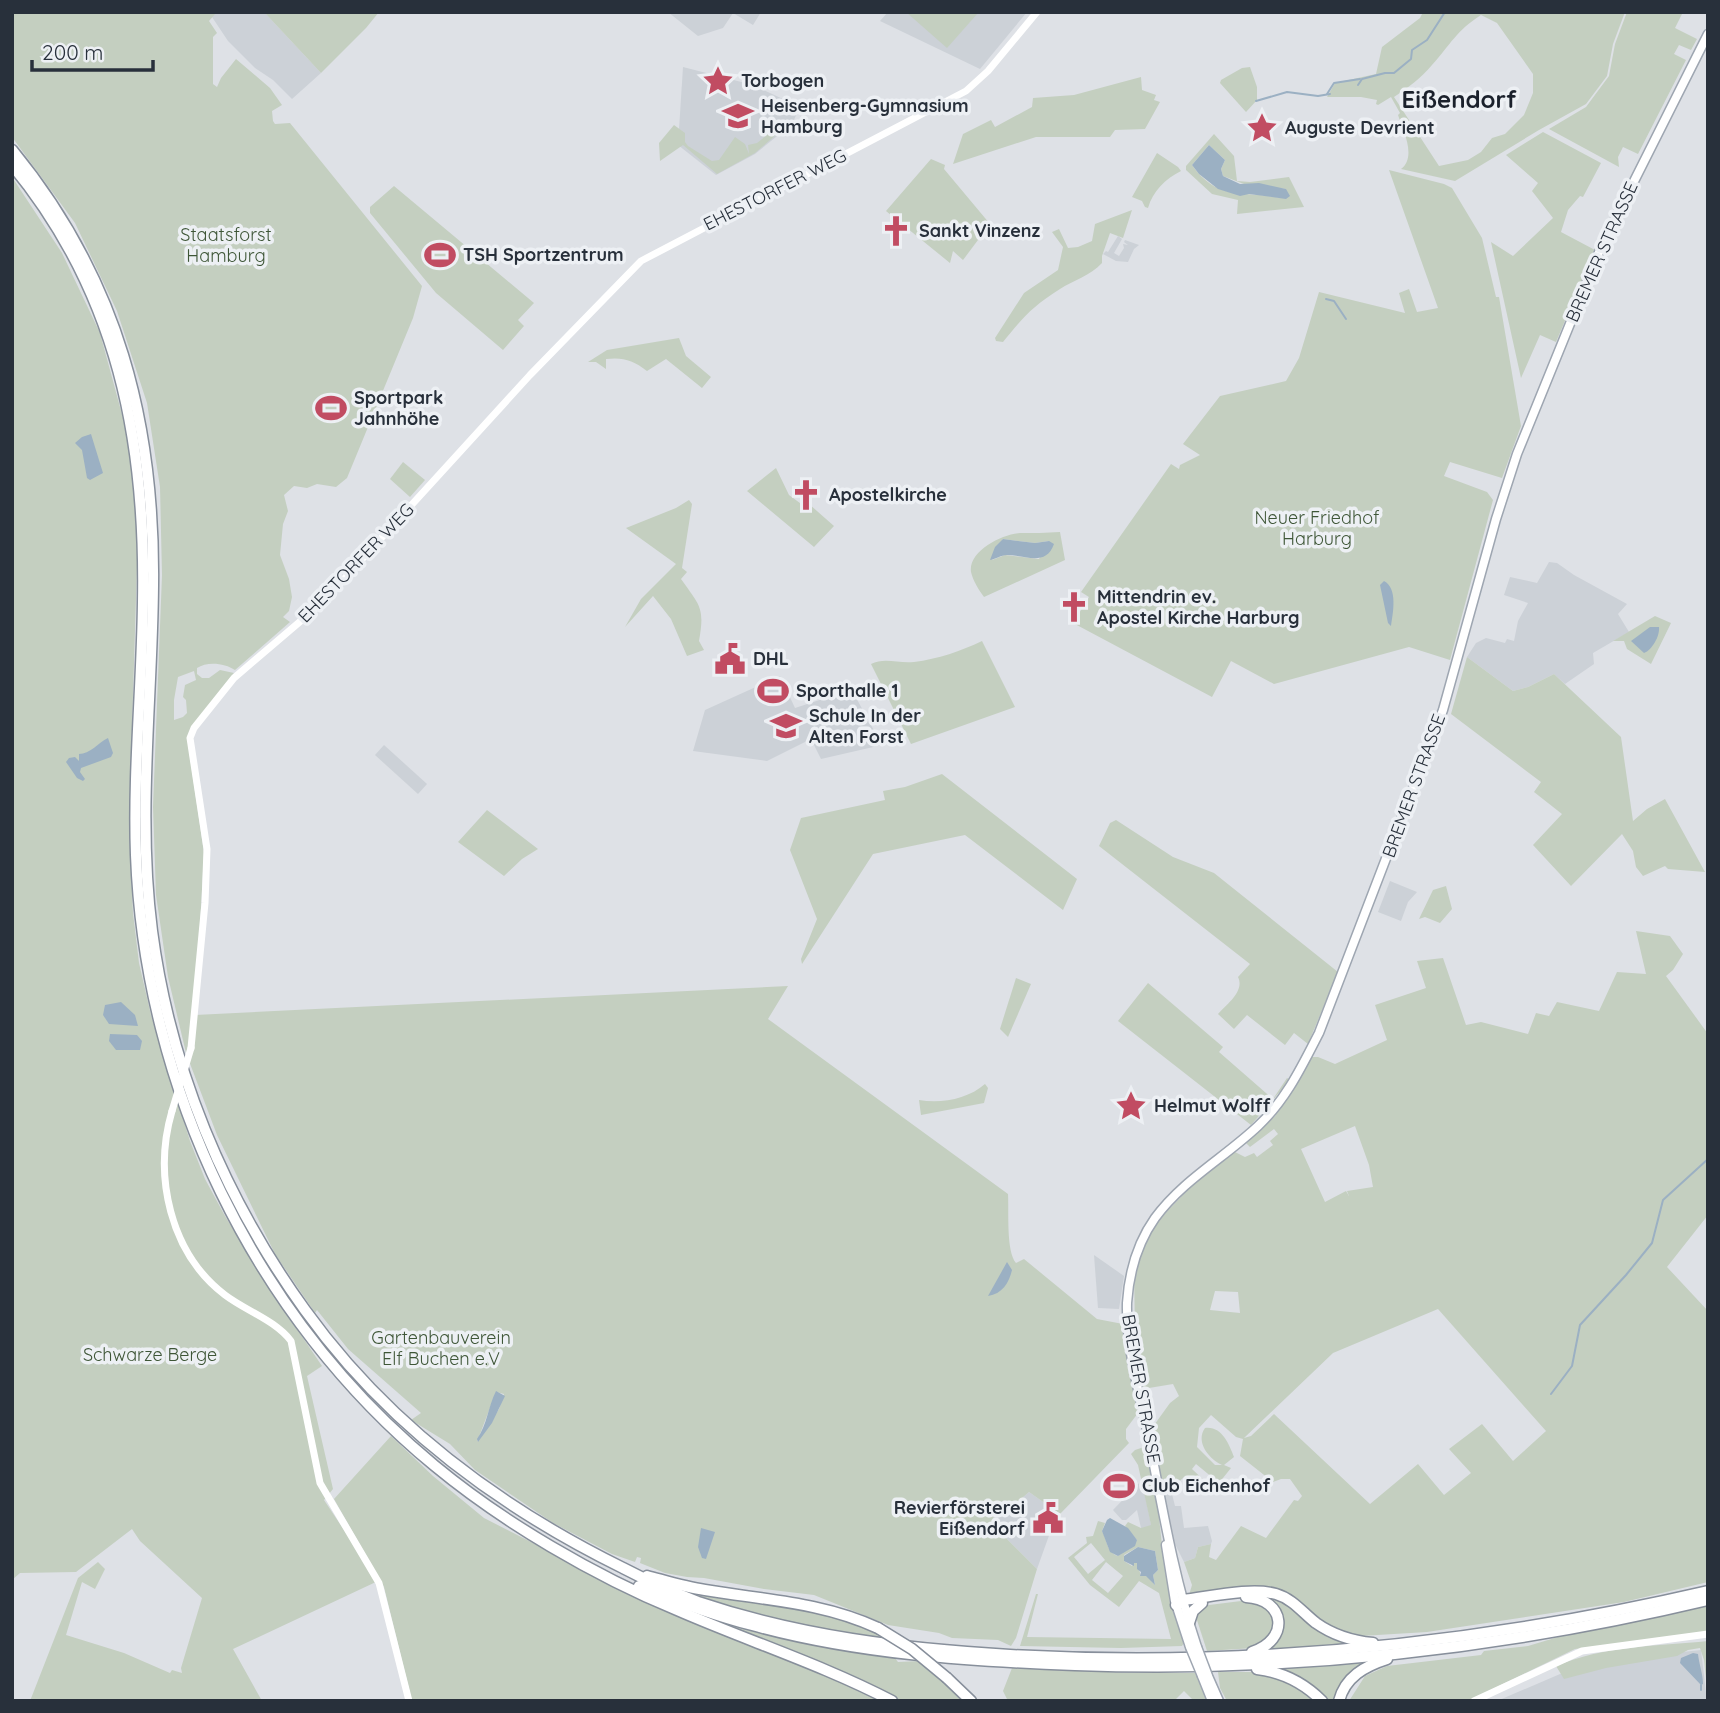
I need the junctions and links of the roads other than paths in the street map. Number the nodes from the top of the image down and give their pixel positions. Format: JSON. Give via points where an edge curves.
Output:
{"nodes":[{"id":1,"x":1037,"y":12,"type":"edge"},
{"id":2,"x":1708,"y":34,"type":"edge"},
{"id":3,"x":12,"y":150,"type":"edge"},
{"id":4,"x":12,"y":165,"type":"edge"},
{"id":5,"x":589,"y":1566,"type":"junction"},
{"id":6,"x":627,"y":1570,"type":"junction"},
{"id":7,"x":1708,"y":1591,"type":"edge"},
{"id":8,"x":1708,"y":1600,"type":"edge"},
{"id":9,"x":1202,"y":1603,"type":"junction"},
{"id":10,"x":1181,"y":1604,"type":"junction"},
{"id":11,"x":1189,"y":1623,"type":"junction"},
{"id":12,"x":1708,"y":1634,"type":"edge"},
{"id":13,"x":1396,"y":1645,"type":"junction"},
{"id":14,"x":1194,"y":1647,"type":"junction"},
{"id":15,"x":1414,"y":1651,"type":"junction"},
{"id":16,"x":1228,"y":1661,"type":"junction"},
{"id":17,"x":1205,"y":1676,"type":"junction"},
{"id":18,"x":409,"y":1701,"type":"edge"},
{"id":19,"x":892,"y":1701,"type":"edge"},
{"id":20,"x":971,"y":1701,"type":"edge"},
{"id":21,"x":1212,"y":1701,"type":"edge"},
{"id":22,"x":1219,"y":1701,"type":"edge"},
{"id":23,"x":1322,"y":1701,"type":"edge"},
{"id":24,"x":1339,"y":1701,"type":"edge"},
{"id":25,"x":1474,"y":1701,"type":"edge"}],
"edges":[{"from":1,"to":18,"type":"main road","name":"EHESTORFER WEG","bridge":true,"via":[[966,91],[641,261],[325,599],[231,682],[190,738],[207,849],[191,1048],[164,1140],[163,1178],[170,1211],[196,1265],[216,1288],[288,1337],[317,1475],[379,1583]]},
{"from":2,"to":10,"type":"main road","name":"BREMER STRASSE","via":[[1602,245],[1517,454],[1435,734],[1319,1033],[1272,1111],[1167,1203],[1135,1258],[1128,1325],[1162,1503],[1167,1556]]},
{"from":3,"to":6,"type":"highway","via":[[57,212],[97,285],[126,363],[144,440],[153,573],[145,807],[150,910],[176,1044],[212,1148],[276,1269],[324,1336],[381,1400],[442,1455],[507,1503]]},
{"from":4,"to":5,"type":"highway","via":[[56,226],[85,281],[112,347],[129,408],[143,534],[136,809],[142,932],[162,1034],[202,1153],[279,1294],[353,1389],[461,1486]]},
{"from":5,"to":16,"type":"highway","via":[[692,1608],[866,1649],[973,1660],[1126,1667]]},
{"from":5,"to":19,"type":"highway","via":[[673,1609]]},
{"from":6,"to":16,"type":"highway","via":[[733,1613],[860,1640],[1040,1657]]},
{"from":6,"to":20,"type":"highway","bridge":true,"via":[[701,1590],[800,1603],[857,1618],[912,1649]]},
{"from":7,"to":13,"type":"highway","via":[[1502,1631]]},
{"from":8,"to":15,"type":"highway","via":[[1522,1636]]},
{"from":9,"to":10,"type":"highway"},
{"from":9,"to":11,"type":"highway"},
{"from":9,"to":16,"type":"highway","via":[[1252,1598],[1269,1604],[1276,1614],[1278,1630],[1269,1644]]},
{"from":10,"to":11,"type":"main road","name":"BREMER STRASSE"},
{"from":10,"to":13,"type":"highway","via":[[1247,1593],[1278,1594],[1338,1635]]},
{"from":10,"to":14,"type":"main road","name":"BREMER STRASSE"},
{"from":11,"to":14,"type":"main road","name":"BREMER STRASSE"},
{"from":12,"to":25,"type":"main road","via":[[1581,1651]]},
{"from":13,"to":16,"type":"highway"},
{"from":14,"to":17,"type":"main road","name":"BREMER STRASSE","bridge":true},
{"from":15,"to":16,"type":"highway","via":[[1311,1661]]},
{"from":15,"to":24,"type":"highway","via":[[1362,1669],[1348,1682]]},
{"from":16,"to":23,"type":"highway","via":[[1286,1676]]},
{"from":17,"to":21,"type":"main road","name":"BREMER STRASSE"},
{"from":17,"to":22,"type":"main road","name":"BREMER STRASSE"}]}
